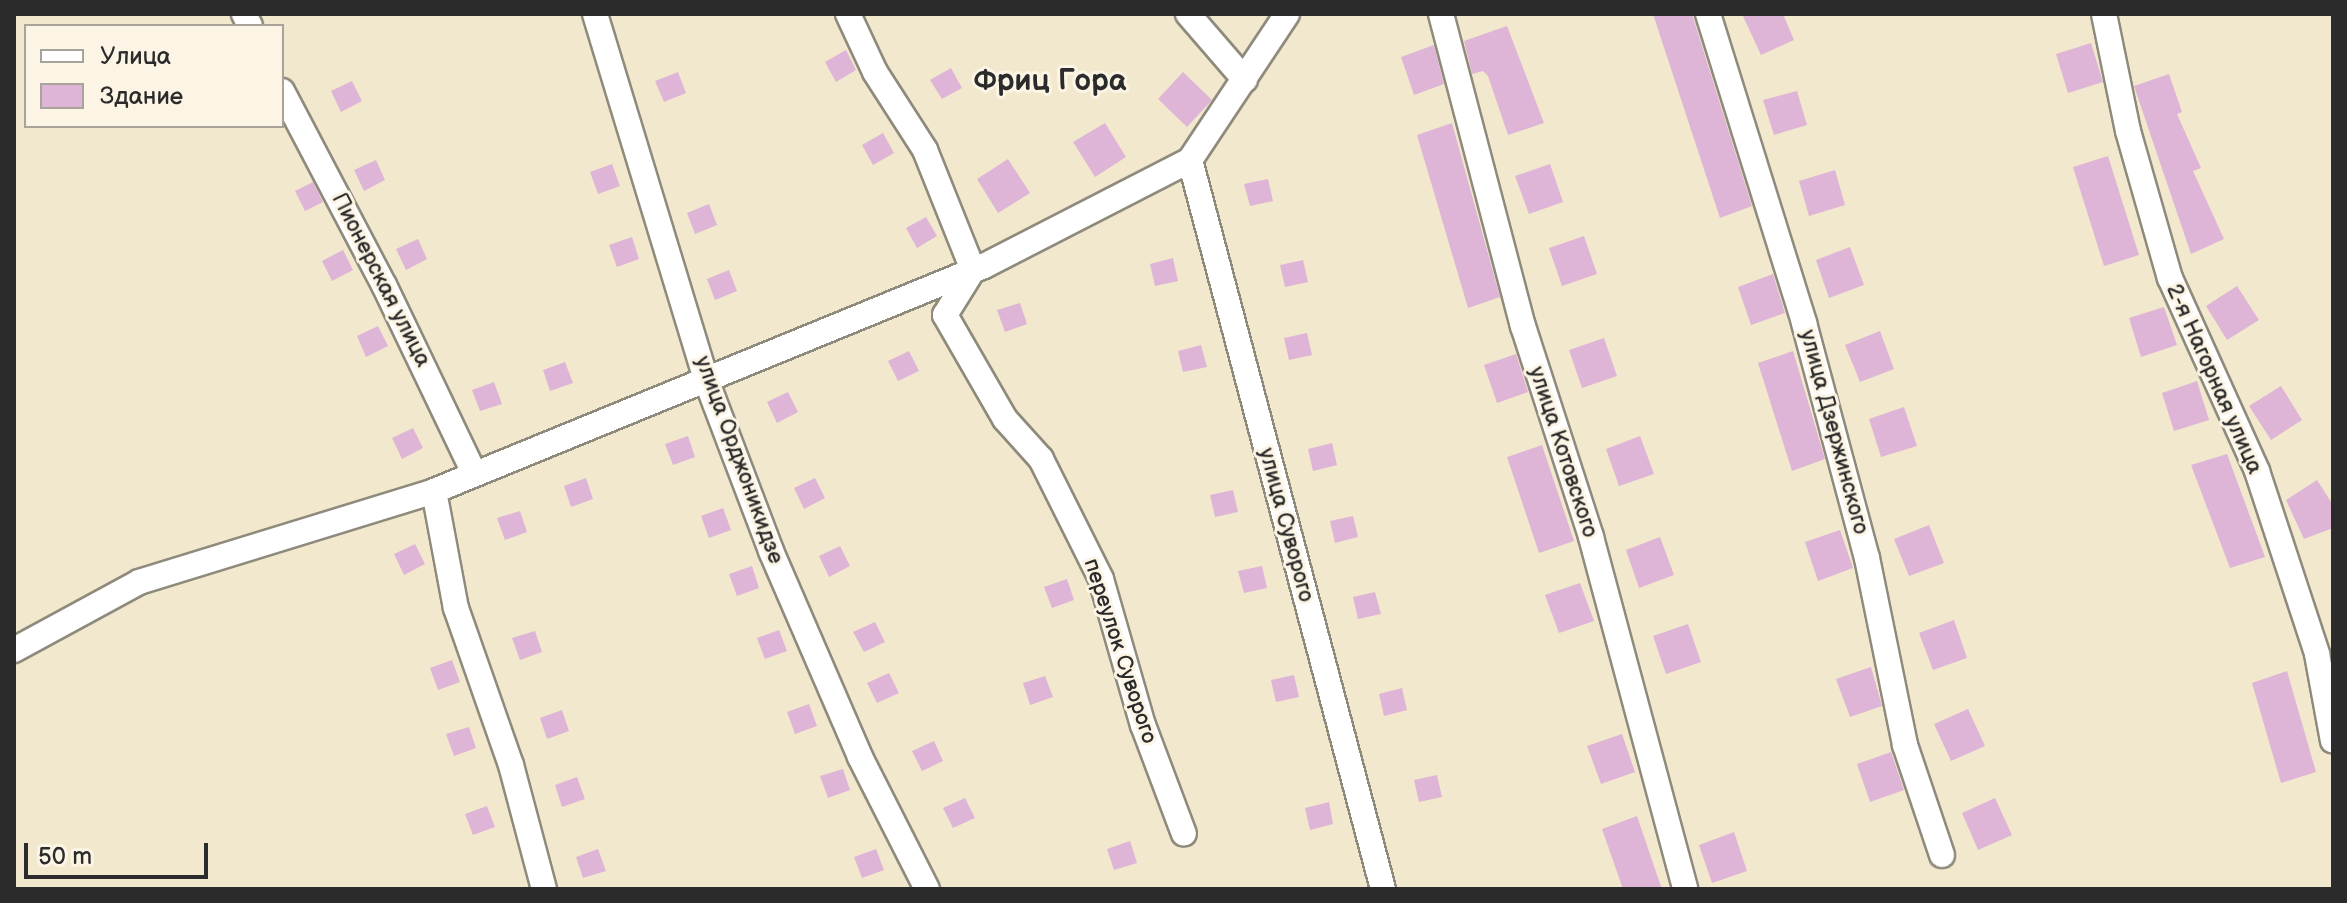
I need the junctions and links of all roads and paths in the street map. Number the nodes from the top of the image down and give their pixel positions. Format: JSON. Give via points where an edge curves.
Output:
{"nodes":[{"id":1,"x":595,"y":14,"type":"edge"},
{"id":2,"x":848,"y":14,"type":"edge"},
{"id":3,"x":1188,"y":14,"type":"edge"},
{"id":4,"x":1287,"y":14,"type":"edge"},
{"id":5,"x":1441,"y":14,"type":"edge"},
{"id":6,"x":1708,"y":14,"type":"edge"},
{"id":7,"x":2104,"y":14,"type":"edge"},
{"id":8,"x":1245,"y":80,"type":"junction"},
{"id":9,"x":284,"y":95,"type":"edge"},
{"id":10,"x":1190,"y":160,"type":"junction"},
{"id":11,"x":973,"y":270,"type":"junction"},
{"id":12,"x":705,"y":377,"type":"junction"},
{"id":13,"x":473,"y":471,"type":"junction"},
{"id":14,"x":434,"y":491,"type":"junction"},
{"id":15,"x":14,"y":650,"type":"edge"},
{"id":16,"x":2333,"y":741,"type":"edge"},
{"id":17,"x":1184,"y":834,"type":"dead end"},
{"id":18,"x":1942,"y":855,"type":"dead end"},
{"id":19,"x":544,"y":889,"type":"edge"},
{"id":20,"x":927,"y":889,"type":"edge"},
{"id":21,"x":1383,"y":889,"type":"edge"},
{"id":22,"x":1685,"y":889,"type":"edge"}],
"edges":[{"from":1,"to":12,"type":"street","name":"улица Орджоникидзе"},
{"from":2,"to":11,"type":"street","via":[[875,72],[925,150]]},
{"from":3,"to":8,"type":"street"},
{"from":4,"to":8,"type":"street"},
{"from":5,"to":22,"type":"street","name":"улица Котовского","via":[[1523,326],[1591,537]]},
{"from":6,"to":18,"type":"street","name":"улица Дзержинского","via":[[1804,323],[1867,558],[1905,745]]},
{"from":7,"to":16,"type":"street","name":"2-я Нагорная улица","via":[[2128,131],[2170,278],[2257,471],[2317,654]]},
{"from":8,"to":10,"type":"street"},
{"from":9,"to":13,"type":"street","name":"Пионерская улица"},
{"from":10,"to":11,"type":"street"},
{"from":10,"to":21,"type":"street","name":"улица Суворого"},
{"from":11,"to":12,"type":"street"},
{"from":11,"to":17,"type":"street","name":"переулок Суворого","via":[[945,315],[1005,419],[1041,459],[1101,579],[1143,725]]},
{"from":12,"to":13,"type":"street"},
{"from":12,"to":20,"type":"street","name":"улица Орджоникидзе","via":[[771,551],[854,744]]},
{"from":13,"to":14,"type":"street"},
{"from":14,"to":15,"type":"street","via":[[139,582]]},
{"from":14,"to":19,"type":"street","via":[[456,608],[511,765]]}]}
